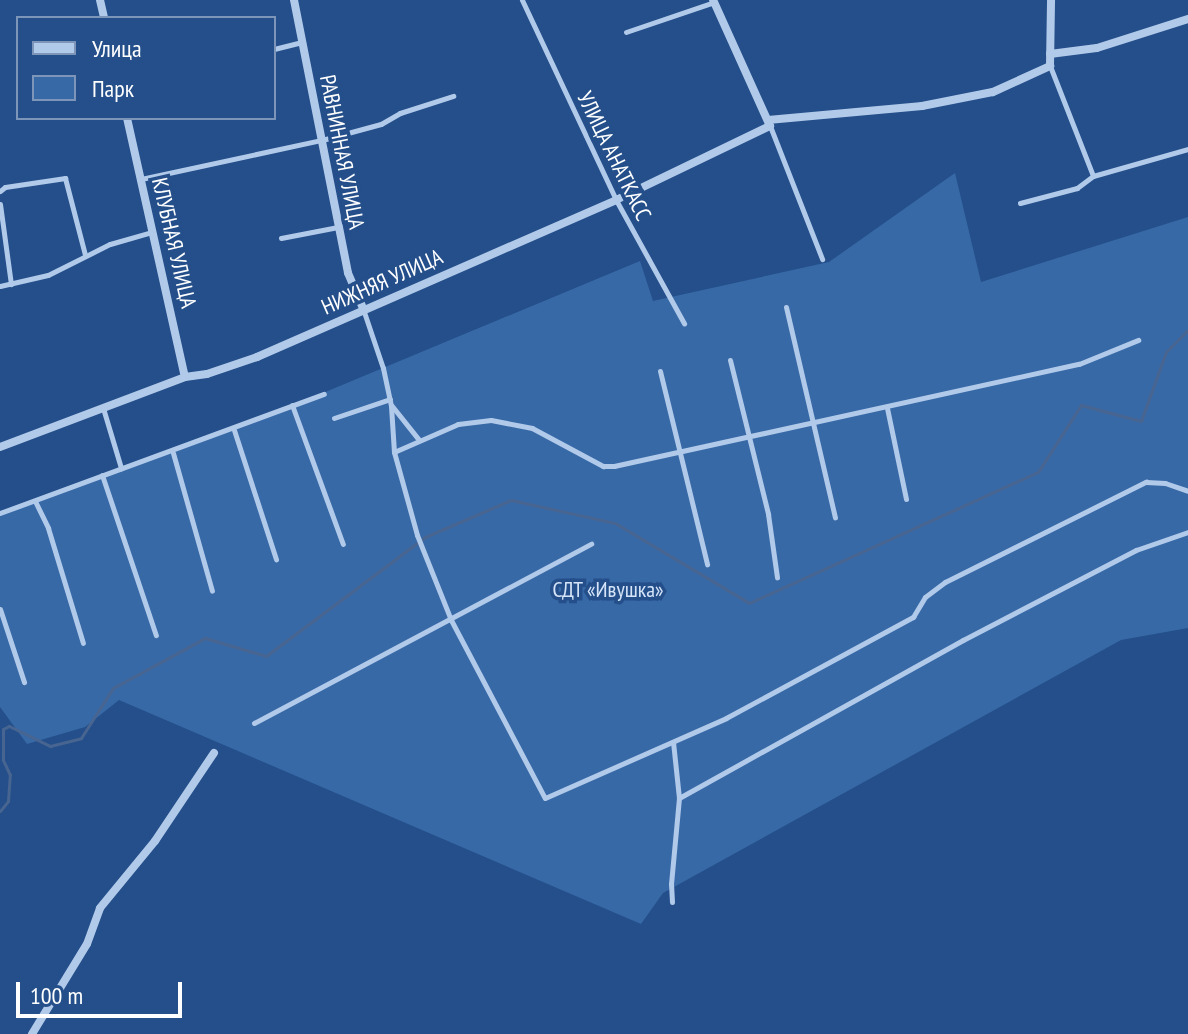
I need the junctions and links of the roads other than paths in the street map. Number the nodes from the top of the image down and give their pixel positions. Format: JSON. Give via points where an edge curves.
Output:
{"nodes":[{"id":1,"x":294,"y":0,"type":"edge"},
{"id":2,"x":522,"y":0,"type":"edge"},
{"id":3,"x":1051,"y":0,"type":"edge"},
{"id":4,"x":714,"y":1,"type":"edge"},
{"id":5,"x":1188,"y":19,"type":"edge"},
{"id":6,"x":626,"y":32,"type":"dead end"},
{"id":7,"x":303,"y":42,"type":"junction"},
{"id":8,"x":276,"y":49,"type":"edge"},
{"id":9,"x":1050,"y":54,"type":"junction"},
{"id":10,"x":1050,"y":66,"type":"junction"},
{"id":11,"x":453,"y":96,"type":"dead end"},
{"id":12,"x":127,"y":120,"type":"edge"},
{"id":13,"x":769,"y":123,"type":"junction"},
{"id":14,"x":322,"y":140,"type":"junction"},
{"id":15,"x":1188,"y":149,"type":"edge"},
{"id":16,"x":1093,"y":176,"type":"junction"},
{"id":17,"x":141,"y":179,"type":"junction"},
{"id":18,"x":0,"y":191,"type":"edge"},
{"id":19,"x":616,"y":200,"type":"junction"},
{"id":20,"x":1020,"y":203,"type":"dead end"},
{"id":21,"x":0,"y":204,"type":"edge"},
{"id":22,"x":338,"y":227,"type":"junction"},
{"id":23,"x":153,"y":231,"type":"junction"},
{"id":24,"x":281,"y":238,"type":"dead end"},
{"id":25,"x":85,"y":255,"type":"junction"},
{"id":26,"x":822,"y":259,"type":"dead end"},
{"id":27,"x":11,"y":284,"type":"junction"},
{"id":28,"x":0,"y":286,"type":"edge"},
{"id":29,"x":786,"y":307,"type":"dead end"},
{"id":30,"x":363,"y":309,"type":"junction"},
{"id":31,"x":684,"y":323,"type":"dead end"},
{"id":32,"x":1138,"y":340,"type":"dead end"},
{"id":33,"x":730,"y":360,"type":"dead end"},
{"id":34,"x":660,"y":371,"type":"dead end"},
{"id":35,"x":185,"y":377,"type":"junction"},
{"id":36,"x":324,"y":394,"type":"dead end"},
{"id":37,"x":390,"y":403,"type":"junction"},
{"id":38,"x":292,"y":405,"type":"junction"},
{"id":39,"x":103,"y":408,"type":"junction"},
{"id":40,"x":887,"y":408,"type":"junction"},
{"id":41,"x":334,"y":418,"type":"dead end"},
{"id":42,"x":812,"y":425,"type":"junction"},
{"id":43,"x":234,"y":430,"type":"junction"},
{"id":44,"x":750,"y":439,"type":"junction"},
{"id":45,"x":419,"y":440,"type":"junction"},
{"id":46,"x":0,"y":447,"type":"edge"},
{"id":47,"x":394,"y":452,"type":"junction"},
{"id":48,"x":173,"y":453,"type":"junction"},
{"id":49,"x":679,"y":453,"type":"junction"},
{"id":50,"x":121,"y":468,"type":"junction"},
{"id":51,"x":102,"y":475,"type":"junction"},
{"id":52,"x":1188,"y":491,"type":"edge"},
{"id":53,"x":906,"y":499,"type":"dead end"},
{"id":54,"x":35,"y":501,"type":"junction"},
{"id":55,"x":0,"y":513,"type":"edge"},
{"id":56,"x":835,"y":517,"type":"dead end"},
{"id":57,"x":1188,"y":532,"type":"edge"},
{"id":58,"x":343,"y":544,"type":"dead end"},
{"id":59,"x":591,"y":544,"type":"dead end"},
{"id":60,"x":276,"y":559,"type":"dead end"},
{"id":61,"x":707,"y":564,"type":"dead end"},
{"id":62,"x":777,"y":577,"type":"dead end"},
{"id":63,"x":212,"y":591,"type":"dead end"},
{"id":64,"x":0,"y":609,"type":"edge"},
{"id":65,"x":451,"y":620,"type":"junction"},
{"id":66,"x":156,"y":635,"type":"dead end"},
{"id":67,"x":83,"y":643,"type":"dead end"},
{"id":68,"x":24,"y":682,"type":"dead end"},
{"id":69,"x":254,"y":723,"type":"dead end"},
{"id":70,"x":673,"y":742,"type":"junction"},
{"id":71,"x":214,"y":753,"type":"dead end"},
{"id":72,"x":679,"y":798,"type":"junction"},
{"id":73,"x":672,"y":902,"type":"dead end"},
{"id":74,"x":32,"y":1034,"type":"edge"}],
"edges":[{"from":1,"to":7,"type":"street","name":"РАВНИННАЯ УЛИЦА"},
{"from":2,"to":19,"type":"lane","name":"УЛИЦА АНАТКАСС"},
{"from":3,"to":9,"type":"street"},
{"from":4,"to":6,"type":"lane"},
{"from":4,"to":13,"type":"street"},
{"from":5,"to":9,"type":"street","via":[[1097,48]]},
{"from":7,"to":8,"type":"lane"},
{"from":7,"to":14,"type":"street","name":"РАВНИННАЯ УЛИЦА"},
{"from":9,"to":10,"type":"street"},
{"from":10,"to":13,"type":"street","name":"НИЖНЯЯ УЛИЦА","via":[[960,101]]},
{"from":10,"to":16,"type":"lane"},
{"from":11,"to":14,"type":"lane"},
{"from":12,"to":17,"type":"street","name":"КЛУБНАЯ УЛИЦА"},
{"from":13,"to":19,"type":"street","name":"НИЖНЯЯ УЛИЦА"},
{"from":13,"to":26,"type":"lane"},
{"from":14,"to":17,"type":"lane"},
{"from":14,"to":22,"type":"street","name":"РАВНИННАЯ УЛИЦА"},
{"from":15,"to":16,"type":"lane"},
{"from":16,"to":20,"type":"lane","via":[[1077,188]]},
{"from":17,"to":23,"type":"street","name":"КЛУБНАЯ УЛИЦА"},
{"from":18,"to":25,"type":"lane","via":[[65,178]]},
{"from":19,"to":30,"type":"street","name":"НИЖНЯЯ УЛИЦА"},
{"from":19,"to":31,"type":"lane","name":"УЛИЦА АНАТКАСС"},
{"from":21,"to":27,"type":"lane"},
{"from":22,"to":24,"type":"lane"},
{"from":22,"to":30,"type":"street","name":"РАВНИННАЯ УЛИЦА"},
{"from":23,"to":25,"type":"lane"},
{"from":23,"to":35,"type":"street","name":"КЛУБНАЯ УЛИЦА"},
{"from":25,"to":27,"type":"lane","via":[[66,268]]},
{"from":27,"to":28,"type":"lane"},
{"from":29,"to":42,"type":"lane"},
{"from":30,"to":35,"type":"street","name":"НИЖНЯЯ УЛИЦА","via":[[257,357]]},
{"from":30,"to":37,"type":"lane"},
{"from":32,"to":40,"type":"lane","via":[[1079,364]]},
{"from":33,"to":44,"type":"lane"},
{"from":34,"to":49,"type":"lane"},
{"from":35,"to":39,"type":"street","name":"НИЖНЯЯ УЛИЦА"},
{"from":36,"to":38,"type":"lane"},
{"from":37,"to":41,"type":"lane"},
{"from":37,"to":45,"type":"lane"},
{"from":37,"to":47,"type":"lane"},
{"from":38,"to":43,"type":"lane"},
{"from":38,"to":58,"type":"lane"},
{"from":39,"to":46,"type":"street","name":"НИЖНЯЯ УЛИЦА"},
{"from":39,"to":50,"type":"lane"},
{"from":40,"to":42,"type":"lane"},
{"from":40,"to":53,"type":"lane"},
{"from":42,"to":44,"type":"lane"},
{"from":42,"to":56,"type":"lane"},
{"from":43,"to":48,"type":"lane"},
{"from":43,"to":60,"type":"lane"},
{"from":44,"to":49,"type":"lane"},
{"from":44,"to":62,"type":"lane"},
{"from":45,"to":47,"type":"lane"},
{"from":45,"to":49,"type":"lane","via":[[458,424],[491,420],[532,428],[603,466]]},
{"from":47,"to":65,"type":"lane","via":[[417,535]]},
{"from":48,"to":50,"type":"lane"},
{"from":48,"to":63,"type":"lane"},
{"from":49,"to":61,"type":"lane"},
{"from":50,"to":51,"type":"lane"},
{"from":51,"to":54,"type":"lane"},
{"from":51,"to":66,"type":"lane"},
{"from":52,"to":70,"type":"lane","via":[[1146,482],[945,582],[925,597],[913,617]]},
{"from":54,"to":55,"type":"lane"},
{"from":54,"to":67,"type":"lane"},
{"from":57,"to":72,"type":"lane","via":[[1136,550]]},
{"from":59,"to":65,"type":"lane"},
{"from":64,"to":68,"type":"lane"},
{"from":65,"to":69,"type":"lane"},
{"from":65,"to":70,"type":"lane","via":[[545,798]]},
{"from":70,"to":72,"type":"lane"},
{"from":71,"to":74,"type":"street","via":[[155,841],[100,908],[87,944]]},
{"from":72,"to":73,"type":"lane"}]}
